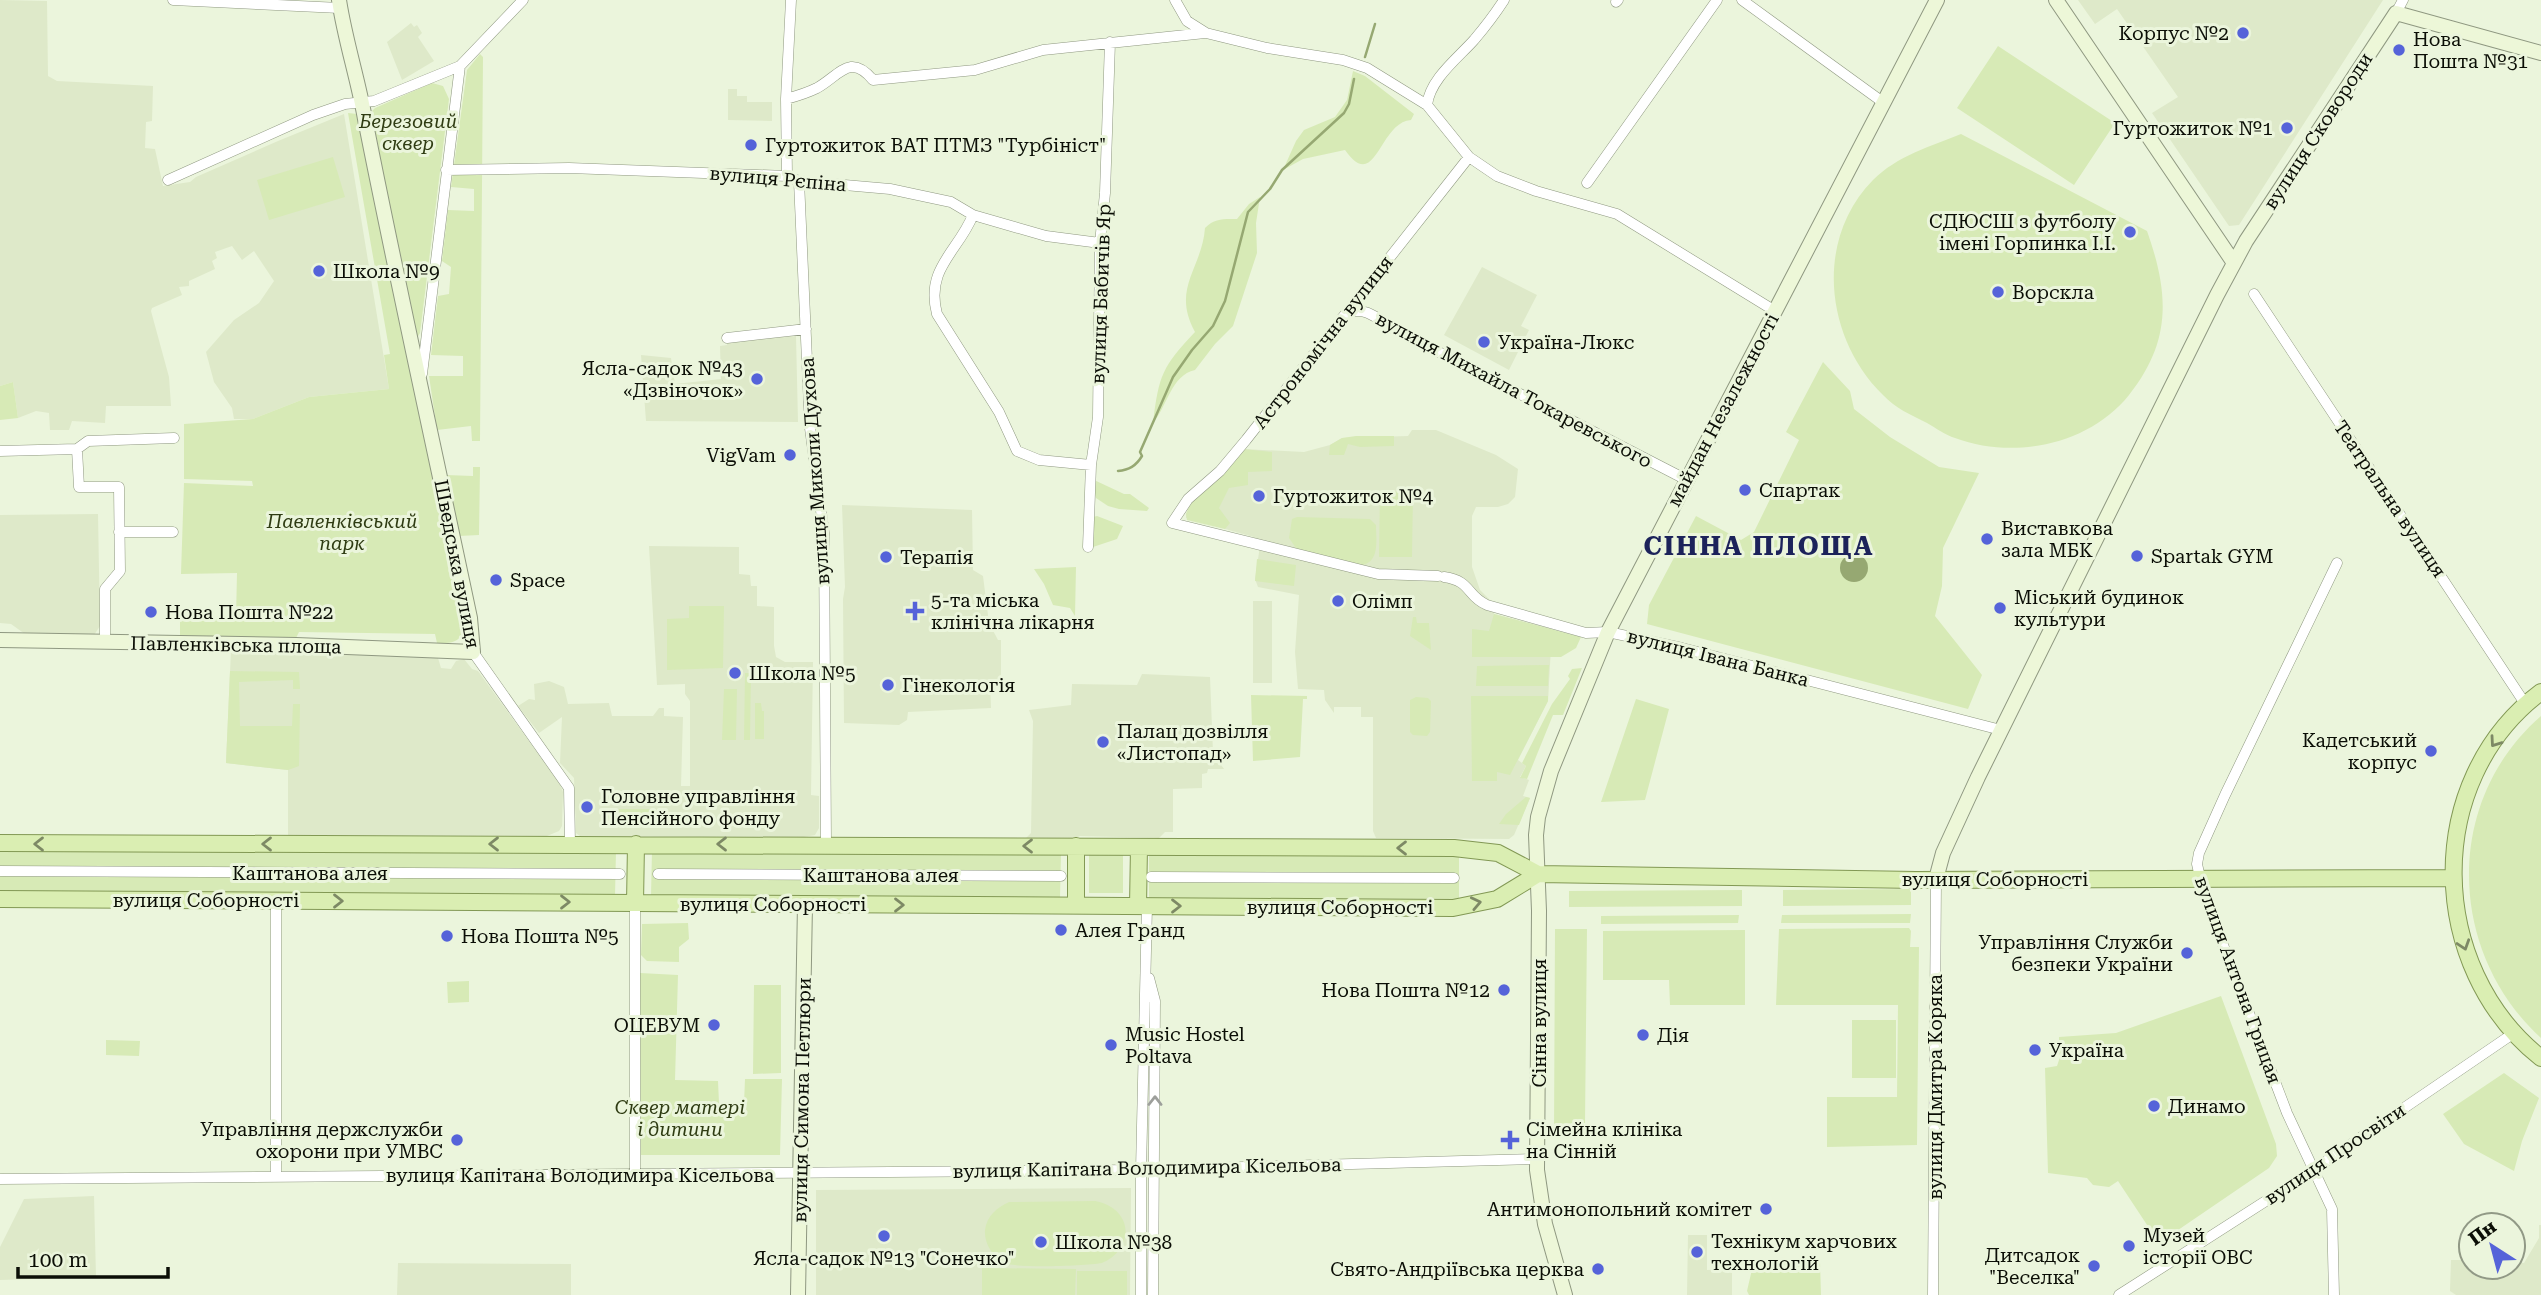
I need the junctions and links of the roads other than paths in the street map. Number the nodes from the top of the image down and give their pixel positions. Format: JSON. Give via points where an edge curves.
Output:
{"nodes":[{"id":1,"x":173,"y":0,"type":"edge"},
{"id":2,"x":523,"y":0,"type":"edge"},
{"id":3,"x":791,"y":0,"type":"edge"},
{"id":4,"x":1175,"y":0,"type":"edge"},
{"id":5,"x":1504,"y":0,"type":"edge"},
{"id":6,"x":1717,"y":0,"type":"edge"},
{"id":7,"x":1742,"y":0,"type":"edge"},
{"id":8,"x":1937,"y":0,"type":"edge"},
{"id":9,"x":2056,"y":0,"type":"edge"},
{"id":10,"x":339,"y":4,"type":"edge"},
{"id":11,"x":2400,"y":6,"type":"edge"},
{"id":12,"x":1206,"y":33,"type":"junction"},
{"id":13,"x":1110,"y":42,"type":"junction"},
{"id":14,"x":2541,"y":53,"type":"edge"},
{"id":15,"x":460,"y":66,"type":"junction"},
{"id":16,"x":786,"y":99,"type":"junction"},
{"id":17,"x":1884,"y":103,"type":"junction"},
{"id":18,"x":362,"y":104,"type":"junction"},
{"id":19,"x":1427,"y":105,"type":"junction"},
{"id":20,"x":1469,"y":157,"type":"junction"},
{"id":21,"x":446,"y":170,"type":"junction"},
{"id":22,"x":787,"y":176,"type":"junction"},
{"id":23,"x":167,"y":180,"type":"dead end"},
{"id":24,"x":799,"y":181,"type":"junction"},
{"id":25,"x":1587,"y":183,"type":"dead end"},
{"id":26,"x":973,"y":215,"type":"junction"},
{"id":27,"x":1100,"y":243,"type":"junction"},
{"id":28,"x":2234,"y":263,"type":"junction"},
{"id":29,"x":1370,"y":282,"type":"junction"},
{"id":30,"x":2254,"y":293,"type":"dead end"},
{"id":31,"x":1775,"y":311,"type":"junction"},
{"id":32,"x":1367,"y":312,"type":"junction"},
{"id":33,"x":1342,"y":316,"type":"junction"},
{"id":34,"x":806,"y":329,"type":"junction"},
{"id":35,"x":727,"y":338,"type":"dead end"},
{"id":36,"x":421,"y":382,"type":"junction"},
{"id":37,"x":174,"y":438,"type":"dead end"},
{"id":38,"x":77,"y":449,"type":"junction"},
{"id":39,"x":0,"y":451,"type":"edge"},
{"id":40,"x":1091,"y":465,"type":"junction"},
{"id":41,"x":1685,"y":479,"type":"junction"},
{"id":42,"x":1172,"y":523,"type":"joint"},
{"id":43,"x":120,"y":532,"type":"junction"},
{"id":44,"x":173,"y":532,"type":"dead end"},
{"id":45,"x":1088,"y":547,"type":"dead end"},
{"id":46,"x":2337,"y":563,"type":"dead end"},
{"id":47,"x":1608,"y":632,"type":"junction"},
{"id":48,"x":0,"y":640,"type":"edge"},
{"id":49,"x":105,"y":642,"type":"junction"},
{"id":50,"x":473,"y":652,"type":"junction"},
{"id":51,"x":2541,"y":692,"type":"edge"},
{"id":52,"x":2526,"y":705,"type":"junction"},
{"id":53,"x":2001,"y":730,"type":"junction"},
{"id":54,"x":0,"y":844,"type":"edge"},
{"id":55,"x":570,"y":844,"type":"junction"},
{"id":56,"x":636,"y":844,"type":"junction"},
{"id":57,"x":826,"y":845,"type":"junction"},
{"id":58,"x":1076,"y":846,"type":"junction"},
{"id":59,"x":1139,"y":847,"type":"junction"},
{"id":60,"x":0,"y":872,"type":"edge"},
{"id":61,"x":620,"y":874,"type":"dead end"},
{"id":62,"x":658,"y":874,"type":"dead end"},
{"id":63,"x":1538,"y":874,"type":"junction"},
{"id":64,"x":1061,"y":876,"type":"dead end"},
{"id":65,"x":1151,"y":877,"type":"dead end"},
{"id":66,"x":1454,"y":878,"type":"dead end"},
{"id":67,"x":2453,"y":878,"type":"junction"},
{"id":68,"x":1936,"y":879,"type":"junction"},
{"id":69,"x":2199,"y":879,"type":"junction"},
{"id":70,"x":0,"y":899,"type":"edge"},
{"id":71,"x":276,"y":901,"type":"junction"},
{"id":72,"x":635,"y":903,"type":"junction"},
{"id":73,"x":805,"y":904,"type":"junction"},
{"id":74,"x":1076,"y":905,"type":"junction"},
{"id":75,"x":1142,"y":906,"type":"junction"},
{"id":76,"x":1145,"y":967,"type":"junction"},
{"id":77,"x":2514,"y":1033,"type":"junction"},
{"id":78,"x":2541,"y":1058,"type":"edge"},
{"id":79,"x":1537,"y":1159,"type":"junction"},
{"id":80,"x":2313,"y":1169,"type":"junction"},
{"id":81,"x":1141,"y":1170,"type":"junction"},
{"id":82,"x":1154,"y":1170,"type":"junction"},
{"id":83,"x":800,"y":1173,"type":"junction"},
{"id":84,"x":635,"y":1174,"type":"junction"},
{"id":85,"x":276,"y":1177,"type":"junction"},
{"id":86,"x":0,"y":1179,"type":"edge"},
{"id":87,"x":798,"y":1295,"type":"edge"},
{"id":88,"x":1141,"y":1295,"type":"edge"},
{"id":89,"x":1153,"y":1295,"type":"edge"},
{"id":90,"x":1565,"y":1295,"type":"edge"},
{"id":91,"x":1933,"y":1295,"type":"edge"},
{"id":92,"x":2119,"y":1295,"type":"edge"},
{"id":93,"x":2334,"y":1295,"type":"edge"}],
"edges":[{"from":1,"to":10,"type":"street"},
{"from":2,"to":15,"type":"street"},
{"from":3,"to":16,"type":"street"},
{"from":4,"to":12,"type":"street","via":[[1188,21]]},
{"from":5,"to":19,"type":"street","via":[[1447,68]]},
{"from":6,"to":25,"type":"street"},
{"from":7,"to":17,"type":"street"},
{"from":8,"to":17,"type":"street","name":"майдан Незалежності"},
{"from":9,"to":28,"type":"street"},
{"from":10,"to":18,"type":"street","name":"Шведська вулиця"},
{"from":11,"to":14,"type":"street"},
{"from":11,"to":28,"type":"street","name":"вулиця Сковороди"},
{"from":12,"to":13,"type":"street"},
{"from":12,"to":19,"type":"street","via":[[1359,65]]},
{"from":13,"to":16,"type":"street","via":[[1043,50],[993,66],[936,75],[873,80],[860,69],[847,68],[816,89]]},
{"from":13,"to":27,"type":"street","name":"вулиця Бабичів Яр"},
{"from":15,"to":18,"type":"street"},
{"from":15,"to":21,"type":"street","name":"Шведська вулиця"},
{"from":16,"to":22,"type":"street"},
{"from":17,"to":31,"type":"street","name":"майдан Незалежності"},
{"from":18,"to":23,"type":"street","via":[[345,104],[313,115]]},
{"from":18,"to":36,"type":"street","name":"Шведська вулиця"},
{"from":19,"to":20,"type":"street"},
{"from":20,"to":29,"type":"street","name":"Астрономічна вулиця"},
{"from":20,"to":31,"type":"street","via":[[1497,176],[1617,214]]},
{"from":21,"to":22,"type":"street","name":"вулиця Рєпіна","via":[[569,168]]},
{"from":21,"to":36,"type":"street","name":"Шведська вулиця"},
{"from":22,"to":24,"type":"street","name":"вулиця Рєпіна"},
{"from":24,"to":26,"type":"street","name":"вулиця Рєпіна","via":[[918,195],[951,202]]},
{"from":24,"to":34,"type":"street","name":"вулиця Миколи Духова"},
{"from":26,"to":27,"type":"street","name":"вулиця Рєпіна","via":[[1046,236]]},
{"from":26,"to":40,"type":"street","via":[[937,277],[937,314],[999,412],[1017,451],[1039,460]]},
{"from":27,"to":40,"type":"street","name":"вулиця Бабичів Яр","via":[[1098,417]]},
{"from":28,"to":53,"type":"street"},
{"from":29,"to":32,"type":"street"},
{"from":29,"to":33,"type":"street","name":"Астрономічна вулиця"},
{"from":30,"to":52,"type":"street","name":"Театральна вулиця"},
{"from":31,"to":41,"type":"street","name":"майдан Незалежності"},
{"from":32,"to":33,"type":"street","name":"вулиця Михайла Токаревського","via":[[1356,310]]},
{"from":32,"to":41,"type":"street","name":"вулиця Михайла Токаревського"},
{"from":33,"to":42,"type":"street","name":"Астрономічна вулиця","via":[[1246,440],[1188,499]]},
{"from":34,"to":35,"type":"street"},
{"from":34,"to":57,"type":"street","name":"вулиця Миколи Духова","via":[[810,428],[824,533]]},
{"from":36,"to":50,"type":"street","name":"Шведська вулиця"},
{"from":37,"to":38,"type":"street","via":[[88,441]]},
{"from":38,"to":39,"type":"street"},
{"from":38,"to":43,"type":"street","via":[[79,488],[120,487]]},
{"from":40,"to":45,"type":"street","name":"вулиця Бабичів Яр"},
{"from":41,"to":47,"type":"street","name":"майдан Незалежності"},
{"from":42,"to":47,"type":"street","name":"вулиця Івана Банка","via":[[1378,574],[1464,582],[1487,606],[1586,633]]},
{"from":43,"to":44,"type":"street"},
{"from":43,"to":49,"type":"street","via":[[120,571],[105,589]]},
{"from":46,"to":69,"type":"street","name":"вулиця Антона Грицая","via":[[2199,853]]},
{"from":47,"to":53,"type":"street","name":"вулиця Івана Банка"},
{"from":47,"to":63,"type":"street","name":"майдан Незалежності","via":[[1551,771],[1538,817]]},
{"from":48,"to":49,"type":"street","name":"Павленківська площа"},
{"from":49,"to":50,"type":"street","name":"Павленківська площа"},
{"from":50,"to":55,"type":"street","name":"Шведська вулиця","via":[[569,788]]},
{"from":51,"to":52,"type":"main road"},
{"from":52,"to":67,"type":"main road","one_way":true,"via":[[2491,746],[2473,781],[2456,835]]},
{"from":53,"to":68,"type":"street","via":[[1943,853]]},
{"from":55,"to":54,"type":"main road","name":"вулиця Соборності","one_way":true},
{"from":55,"to":56,"type":"main road","name":"вулиця Соборності"},
{"from":57,"to":56,"type":"main road","name":"вулиця Соборності","one_way":true},
{"from":56,"to":72,"type":"main road"},
{"from":58,"to":57,"type":"main road","name":"вулиця Соборності","one_way":true},
{"from":58,"to":59,"type":"main road","name":"вулиця Соборності"},
{"from":58,"to":74,"type":"main road"},
{"from":63,"to":59,"type":"main road","name":"вулиця Соборності","one_way":true,"via":[[1498,853],[1470,849]]},
{"from":59,"to":75,"type":"main road"},
{"from":60,"to":61,"type":"street","name":"Каштанова алея"},
{"from":62,"to":64,"type":"street","name":"Каштанова алея"},
{"from":63,"to":68,"type":"main road","name":"вулиця Соборності"},
{"from":75,"to":63,"type":"main road","name":"вулиця Соборності","one_way":true,"via":[[1453,908],[1497,899]]},
{"from":63,"to":79,"type":"street","name":"Сінна вулиця"},
{"from":65,"to":66,"type":"street"},
{"from":67,"to":69,"type":"main road","name":"вулиця Соборності"},
{"from":67,"to":77,"type":"main road","one_way":true,"via":[[2457,920],[2470,964],[2489,1001]]},
{"from":68,"to":69,"type":"main road","name":"вулиця Соборності"},
{"from":68,"to":91,"type":"street","name":"вулиця Дмитра Коряка"},
{"from":69,"to":80,"type":"street","name":"вулиця Антона Грицая","via":[[2287,1113]]},
{"from":70,"to":71,"type":"main road","name":"вулиця Соборності"},
{"from":71,"to":72,"type":"main road","name":"вулиця Соборності","one_way":true},
{"from":71,"to":85,"type":"street"},
{"from":72,"to":73,"type":"main road","name":"вулиця Соборності"},
{"from":72,"to":84,"type":"street"},
{"from":73,"to":74,"type":"main road","name":"вулиця Соборності","one_way":true},
{"from":73,"to":83,"type":"street","name":"вулиця Симона Петлюри"},
{"from":74,"to":75,"type":"main road","name":"вулиця Соборності"},
{"from":75,"to":76,"type":"street"},
{"from":76,"to":81,"type":"street"},
{"from":82,"to":76,"type":"street","one_way":true,"via":[[1155,1001]]},
{"from":77,"to":78,"type":"main road"},
{"from":77,"to":80,"type":"street","name":"вулиця Просвіти"},
{"from":79,"to":82,"type":"street","name":"вулиця Капітана Володимира Кісельова"},
{"from":79,"to":90,"type":"street","name":"Сінна вулиця","via":[[1545,1224]]},
{"from":80,"to":92,"type":"street","name":"вулиця Просвіти"},
{"from":80,"to":93,"type":"street","name":"вулиця Антона Грицая","via":[[2332,1209]]},
{"from":81,"to":82,"type":"street","name":"вулиця Капітана Володимира Кісельова"},
{"from":81,"to":83,"type":"street","name":"вулиця Капітана Володимира Кісельова"},
{"from":81,"to":88,"type":"street"},
{"from":82,"to":89,"type":"street"},
{"from":83,"to":84,"type":"street","name":"вулиця Капітана Володимира Кісельова"},
{"from":83,"to":87,"type":"street","name":"вулиця Симона Петлюри"},
{"from":84,"to":85,"type":"street","name":"вулиця Капітана Володимира Кісельова"},
{"from":85,"to":86,"type":"street","name":"вулиця Капітана Володимира Кісельова"}]}
